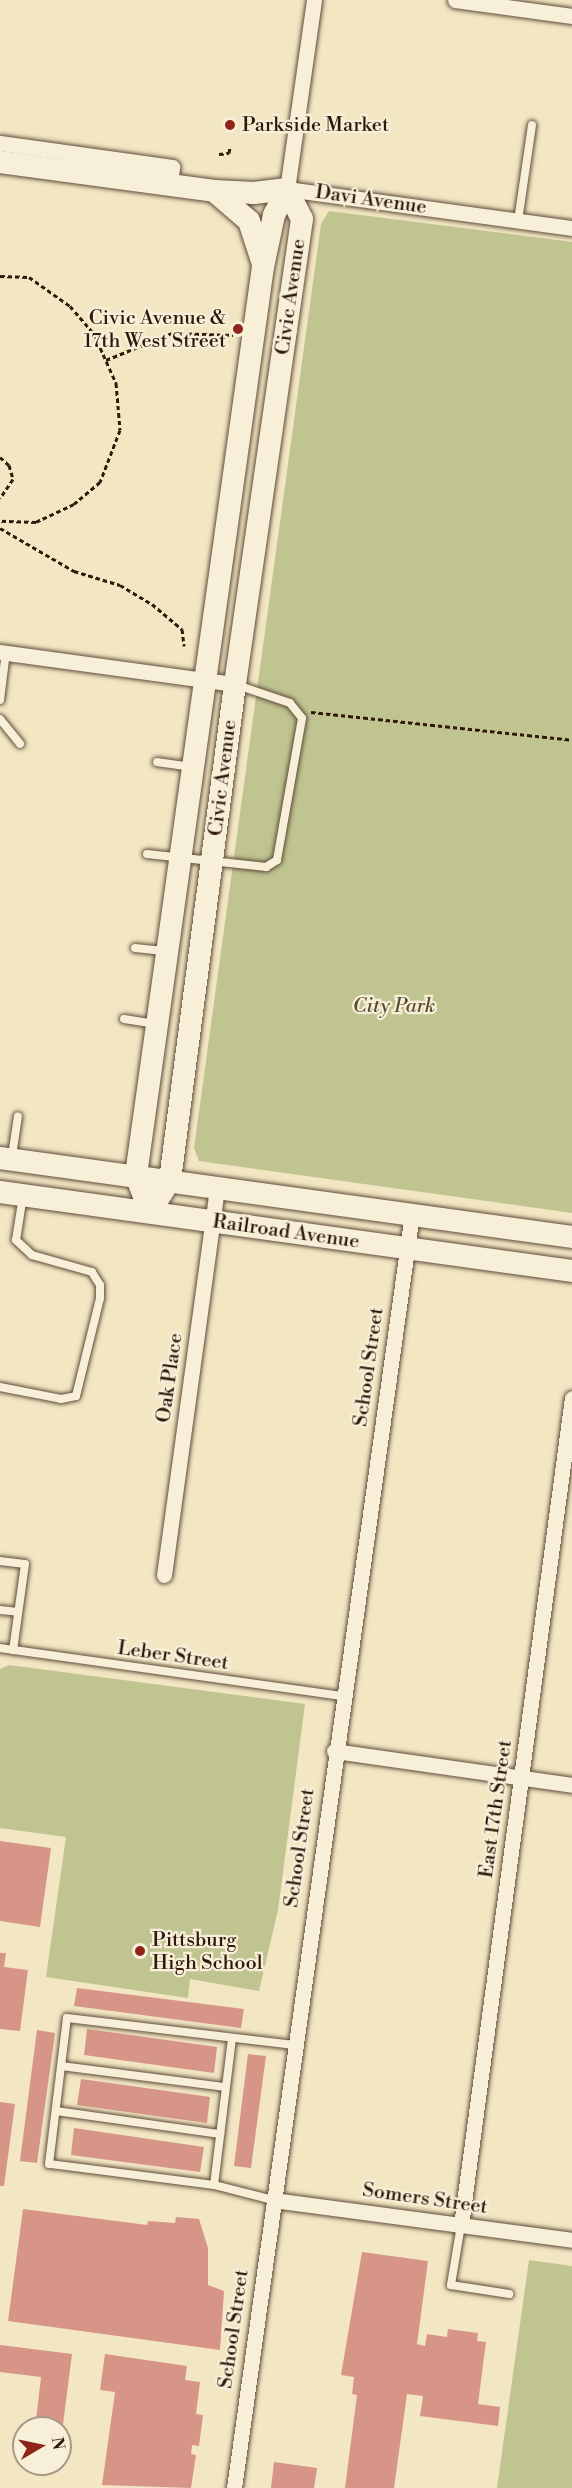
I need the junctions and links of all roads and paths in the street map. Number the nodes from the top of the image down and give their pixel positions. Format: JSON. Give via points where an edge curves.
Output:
{"nodes":[{"id":1,"x":314,"y":0,"type":"edge"},
{"id":2,"x":455,"y":0,"type":"edge"},
{"id":3,"x":572,"y":16,"type":"edge"},
{"id":4,"x":532,"y":125,"type":"dead end"},
{"id":5,"x":0,"y":143,"type":"edge"},
{"id":6,"x":230,"y":147,"type":"dead end"},
{"id":7,"x":219,"y":154,"type":"dead end"},
{"id":8,"x":0,"y":162,"type":"edge"},
{"id":9,"x":170,"y":185,"type":"junction"},
{"id":10,"x":287,"y":189,"type":"junction"},
{"id":11,"x":214,"y":191,"type":"junction"},
{"id":12,"x":518,"y":220,"type":"junction"},
{"id":13,"x":572,"y":228,"type":"edge"},
{"id":14,"x":263,"y":267,"type":"junction"},
{"id":15,"x":0,"y":276,"type":"edge"},
{"id":16,"x":253,"y":339,"type":"junction"},
{"id":17,"x":106,"y":360,"type":"junction"},
{"id":18,"x":0,"y":457,"type":"edge"},
{"id":19,"x":0,"y":498,"type":"edge"},
{"id":20,"x":0,"y":521,"type":"edge"},
{"id":21,"x":0,"y":528,"type":"edge"},
{"id":22,"x":184,"y":646,"type":"dead end"},
{"id":23,"x":3,"y":652,"type":"edge"},
{"id":24,"x":206,"y":680,"type":"junction"},
{"id":25,"x":235,"y":684,"type":"junction"},
{"id":26,"x":0,"y":687,"type":"edge"},
{"id":27,"x":0,"y":700,"type":"edge"},
{"id":28,"x":297,"y":711,"type":"junction"},
{"id":29,"x":0,"y":719,"type":"edge"},
{"id":30,"x":572,"y":740,"type":"edge"},
{"id":31,"x":20,"y":744,"type":"dead end"},
{"id":32,"x":157,"y":762,"type":"dead end"},
{"id":33,"x":194,"y":767,"type":"junction"},
{"id":34,"x":147,"y":854,"type":"dead end"},
{"id":35,"x":181,"y":858,"type":"junction"},
{"id":36,"x":212,"y":863,"type":"junction"},
{"id":37,"x":135,"y":948,"type":"dead end"},
{"id":38,"x":168,"y":951,"type":"junction"},
{"id":39,"x":124,"y":1019,"type":"dead end"},
{"id":40,"x":158,"y":1024,"type":"junction"},
{"id":41,"x":18,"y":1116,"type":"dead end"},
{"id":42,"x":6,"y":1159,"type":"edge"},
{"id":43,"x":136,"y":1175,"type":"junction"},
{"id":44,"x":171,"y":1180,"type":"junction"},
{"id":45,"x":217,"y":1186,"type":"junction"},
{"id":46,"x":0,"y":1191,"type":"edge"},
{"id":47,"x":23,"y":1195,"type":"junction"},
{"id":48,"x":150,"y":1212,"type":"junction"},
{"id":49,"x":412,"y":1214,"type":"junction"},
{"id":50,"x":211,"y":1222,"type":"junction"},
{"id":51,"x":572,"y":1237,"type":"edge"},
{"id":52,"x":407,"y":1249,"type":"junction"},
{"id":53,"x":569,"y":1267,"type":"edge"},
{"id":54,"x":0,"y":1387,"type":"edge"},
{"id":55,"x":572,"y":1398,"type":"edge"},
{"id":56,"x":0,"y":1561,"type":"edge"},
{"id":57,"x":164,"y":1575,"type":"dead end"},
{"id":58,"x":0,"y":1610,"type":"edge"},
{"id":59,"x":18,"y":1612,"type":"junction"},
{"id":60,"x":0,"y":1648,"type":"edge"},
{"id":61,"x":13,"y":1650,"type":"junction"},
{"id":62,"x":342,"y":1696,"type":"junction"},
{"id":63,"x":334,"y":1751,"type":"junction"},
{"id":64,"x":521,"y":1778,"type":"junction"},
{"id":65,"x":572,"y":1785,"type":"edge"},
{"id":66,"x":232,"y":2038,"type":"junction"},
{"id":67,"x":294,"y":2045,"type":"junction"},
{"id":68,"x":61,"y":2066,"type":"junction"},
{"id":69,"x":226,"y":2087,"type":"junction"},
{"id":70,"x":56,"y":2111,"type":"junction"},
{"id":71,"x":220,"y":2134,"type":"junction"},
{"id":72,"x":214,"y":2185,"type":"junction"},
{"id":73,"x":273,"y":2200,"type":"junction"},
{"id":74,"x":461,"y":2225,"type":"junction"},
{"id":75,"x":572,"y":2240,"type":"edge"},
{"id":76,"x":509,"y":2294,"type":"dead end"},
{"id":77,"x":234,"y":2488,"type":"edge"}],
"edges":[{"from":1,"to":10,"type":"street"},
{"from":2,"to":3,"type":"street"},
{"from":4,"to":12,"type":"lane"},
{"from":5,"to":9,"type":"street","via":[[172,167]]},
{"from":6,"to":7,"type":"path","via":[[229,153]]},
{"from":8,"to":9,"type":"street","name":"Davi Avenue"},
{"from":9,"to":11,"type":"street","name":"Davi Avenue"},
{"from":10,"to":11,"type":"street","name":"Davi Avenue","via":[[254,194]]},
{"from":10,"to":12,"type":"street","name":"Davi Avenue"},
{"from":10,"to":14,"type":"street","name":"Civic Avenue","via":[[274,215]]},
{"from":10,"to":25,"type":"street","name":"Civic Avenue","via":[[302,219]]},
{"from":11,"to":14,"type":"street","via":[[249,221]]},
{"from":12,"to":13,"type":"street","name":"Davi Avenue"},
{"from":14,"to":16,"type":"street","name":"Civic Avenue"},
{"from":15,"to":17,"type":"path","via":[[30,277],[70,306],[94,334]]},
{"from":16,"to":17,"type":"path","via":[[213,332],[172,333]]},
{"from":16,"to":24,"type":"street","name":"Civic Avenue"},
{"from":17,"to":20,"type":"path","via":[[116,383],[120,430],[100,482],[75,504],[36,522]]},
{"from":18,"to":19,"type":"path","via":[[9,465],[13,479]]},
{"from":21,"to":22,"type":"path","via":[[74,571],[120,585],[152,604],[182,628]]},
{"from":23,"to":24,"type":"street"},
{"from":23,"to":26,"type":"lane"},
{"from":24,"to":25,"type":"street"},
{"from":24,"to":33,"type":"street","name":"Civic Avenue"},
{"from":25,"to":28,"type":"lane","via":[[290,703]]},
{"from":25,"to":36,"type":"street","name":"Civic Avenue"},
{"from":26,"to":27,"type":"lane"},
{"from":28,"to":30,"type":"path"},
{"from":28,"to":36,"type":"lane","via":[[302,717],[277,860],[266,867]]},
{"from":29,"to":31,"type":"lane"},
{"from":32,"to":33,"type":"lane"},
{"from":33,"to":35,"type":"street","name":"Civic Avenue"},
{"from":34,"to":35,"type":"lane"},
{"from":35,"to":36,"type":"lane"},
{"from":35,"to":38,"type":"street","name":"Civic Avenue"},
{"from":36,"to":44,"type":"street","name":"Civic Avenue"},
{"from":37,"to":38,"type":"lane"},
{"from":38,"to":40,"type":"street","name":"Civic Avenue"},
{"from":39,"to":40,"type":"lane"},
{"from":40,"to":43,"type":"street","name":"Civic Avenue"},
{"from":41,"to":42,"type":"lane"},
{"from":42,"to":43,"type":"street","name":"Railroad Avenue"},
{"from":43,"to":44,"type":"street","name":"Railroad Avenue"},
{"from":43,"to":48,"type":"street","name":"Civic Avenue"},
{"from":44,"to":45,"type":"street","name":"Railroad Avenue"},
{"from":44,"to":48,"type":"street","name":"Civic Avenue"},
{"from":45,"to":49,"type":"street","name":"Railroad Avenue"},
{"from":45,"to":50,"type":"street","name":"Oak Place"},
{"from":46,"to":47,"type":"street","name":"Railroad Avenue"},
{"from":47,"to":48,"type":"street","name":"Railroad Avenue"},
{"from":47,"to":54,"type":"lane","via":[[16,1240],[32,1255],[92,1272],[100,1285],[100,1298],[76,1396],[61,1399]]},
{"from":48,"to":50,"type":"street","name":"Railroad Avenue"},
{"from":49,"to":51,"type":"street","name":"Railroad Avenue"},
{"from":49,"to":52,"type":"street","name":"School Street"},
{"from":50,"to":52,"type":"street","name":"Railroad Avenue"},
{"from":50,"to":57,"type":"street","name":"Oak Place"},
{"from":52,"to":53,"type":"street","name":"Railroad Avenue"},
{"from":52,"to":62,"type":"street","name":"School Street"},
{"from":55,"to":64,"type":"street","name":"East 17th Street"},
{"from":56,"to":59,"type":"lane","via":[[25,1564]]},
{"from":58,"to":59,"type":"lane"},
{"from":59,"to":61,"type":"lane"},
{"from":60,"to":61,"type":"lane","name":"Leber Street"},
{"from":61,"to":62,"type":"lane","name":"Leber Street"},
{"from":62,"to":63,"type":"street","name":"School Street"},
{"from":63,"to":64,"type":"street"},
{"from":63,"to":67,"type":"street","name":"School Street"},
{"from":64,"to":65,"type":"street"},
{"from":64,"to":74,"type":"street","name":"East 17th Street"},
{"from":66,"to":67,"type":"lane"},
{"from":66,"to":68,"type":"lane","via":[[67,2018]]},
{"from":66,"to":69,"type":"lane"},
{"from":67,"to":73,"type":"street","name":"School Street"},
{"from":68,"to":69,"type":"lane"},
{"from":68,"to":70,"type":"lane"},
{"from":69,"to":71,"type":"lane"},
{"from":70,"to":71,"type":"lane"},
{"from":70,"to":72,"type":"lane","via":[[49,2164]]},
{"from":71,"to":72,"type":"lane"},
{"from":72,"to":73,"type":"lane"},
{"from":73,"to":74,"type":"street","name":"Somers Street"},
{"from":73,"to":77,"type":"street","name":"School Street"},
{"from":74,"to":75,"type":"street","name":"Somers Street"},
{"from":74,"to":76,"type":"lane","via":[[451,2285]]}]}
